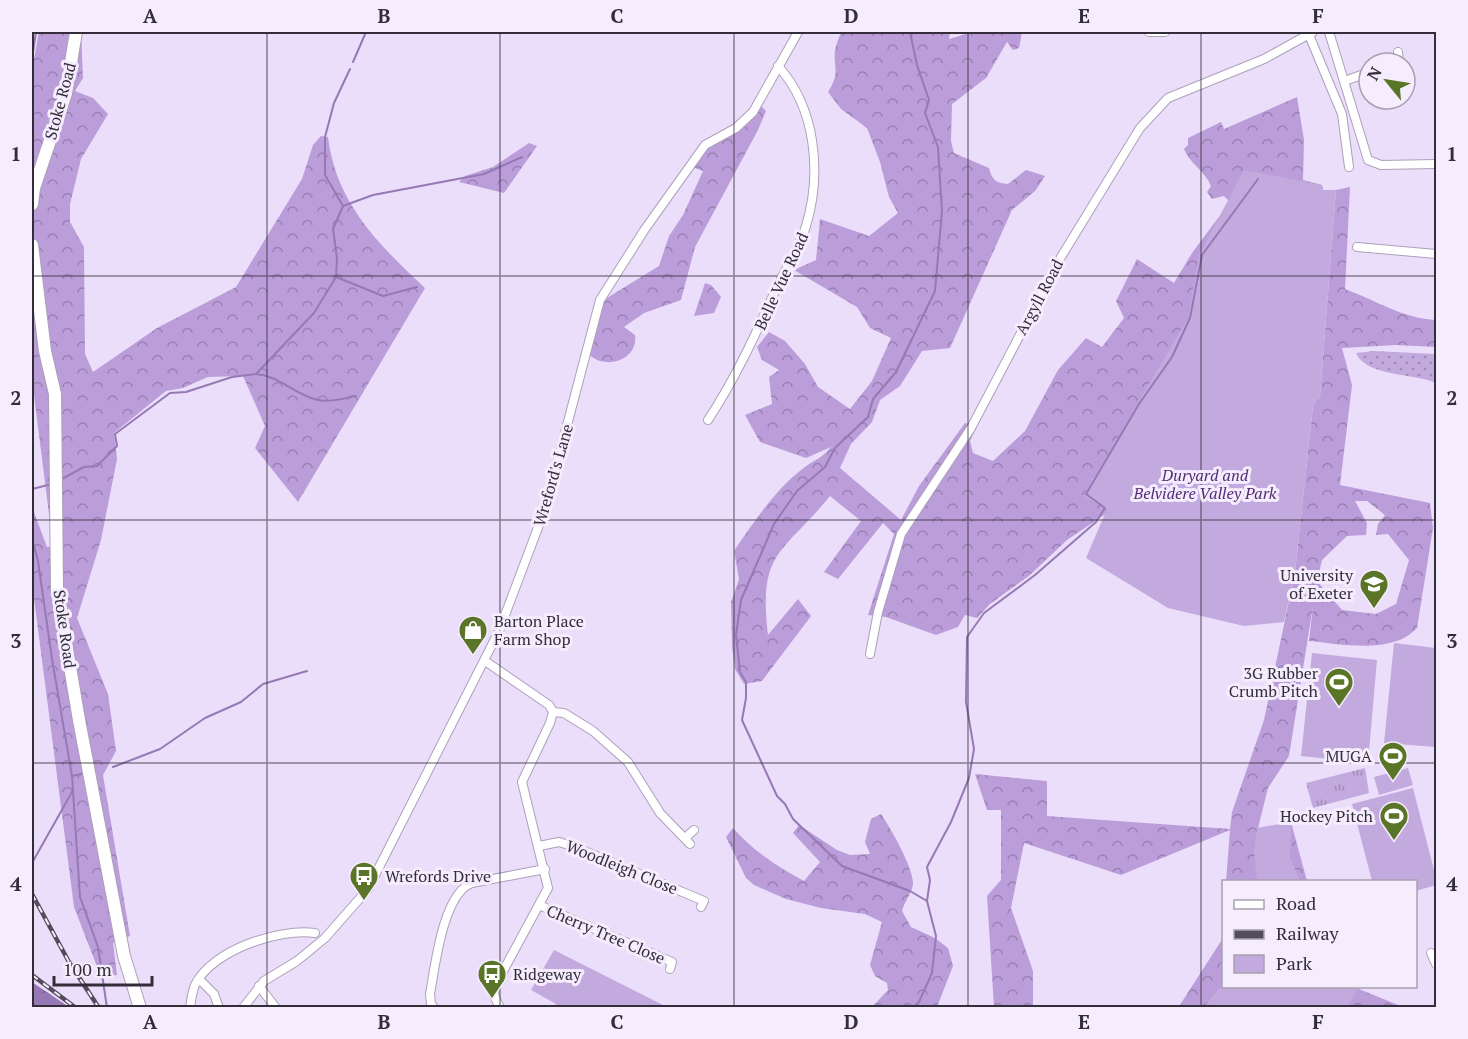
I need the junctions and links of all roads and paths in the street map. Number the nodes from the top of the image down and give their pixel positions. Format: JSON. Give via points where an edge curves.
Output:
{"nodes":[{"id":1,"x":76,"y":32,"type":"edge"},
{"id":2,"x":798,"y":32,"type":"edge"},
{"id":3,"x":1149,"y":32,"type":"edge"},
{"id":4,"x":1166,"y":32,"type":"edge"},
{"id":5,"x":1329,"y":32,"type":"edge"},
{"id":6,"x":1311,"y":33,"type":"edge"},
{"id":7,"x":778,"y":66,"type":"junction"},
{"id":8,"x":1357,"y":76,"type":"edge"},
{"id":9,"x":1345,"y":81,"type":"junction"},
{"id":10,"x":1437,"y":164,"type":"edge"},
{"id":11,"x":1349,"y":167,"type":"dead end"},
{"id":12,"x":32,"y":204,"type":"edge"},
{"id":13,"x":32,"y":245,"type":"edge"},
{"id":14,"x":1357,"y":247,"type":"dead end"},
{"id":15,"x":1437,"y":254,"type":"edge"},
{"id":16,"x":708,"y":420,"type":"dead end"},
{"id":17,"x":870,"y":654,"type":"dead end"},
{"id":18,"x":485,"y":661,"type":"junction"},
{"id":19,"x":553,"y":712,"type":"junction"},
{"id":20,"x":694,"y":830,"type":"dead end"},
{"id":21,"x":538,"y":846,"type":"junction"},
{"id":22,"x":544,"y":869,"type":"junction"},
{"id":23,"x":704,"y":902,"type":"dead end"},
{"id":24,"x":539,"y":905,"type":"junction"},
{"id":25,"x":315,"y":933,"type":"dead end"},
{"id":26,"x":1431,"y":953,"type":"dead end"},
{"id":27,"x":672,"y":962,"type":"dead end"},
{"id":28,"x":1437,"y":964,"type":"edge"},
{"id":29,"x":199,"y":979,"type":"junction"},
{"id":30,"x":259,"y":986,"type":"junction"},
{"id":31,"x":140,"y":1008,"type":"edge"},
{"id":32,"x":190,"y":1008,"type":"edge"},
{"id":33,"x":219,"y":1008,"type":"edge"},
{"id":34,"x":243,"y":1008,"type":"edge"},
{"id":35,"x":276,"y":1008,"type":"edge"},
{"id":36,"x":434,"y":1008,"type":"edge"},
{"id":37,"x":500,"y":1008,"type":"edge"}],
"edges":[{"from":1,"to":12,"type":"main road","name":"Stoke Road","via":[[66,93]]},
{"from":2,"to":7,"type":"street","name":"Wreford's Lane"},
{"from":3,"to":4,"type":"street"},
{"from":5,"to":9,"type":"street"},
{"from":6,"to":11,"type":"street","via":[[1342,114]]},
{"from":6,"to":17,"type":"street","name":"Argyll Road","via":[[1243,68],[1168,98],[1134,137],[1061,257],[971,428],[901,534],[883,591]]},
{"from":7,"to":16,"type":"street","name":"Belle Vue Road","via":[[802,104],[809,127],[813,159],[809,212],[797,251],[737,375]]},
{"from":7,"to":18,"type":"street","name":"Wreford's Lane","via":[[746,120],[705,145],[694,158],[600,300],[545,509]]},
{"from":8,"to":9,"type":"street"},
{"from":9,"to":10,"type":"street","via":[[1368,160],[1381,165]]},
{"from":13,"to":31,"type":"main road","name":"Stoke Road","via":[[45,351],[55,394],[57,590],[124,956]]},
{"from":14,"to":15,"type":"street"},
{"from":18,"to":19,"type":"street","via":[[549,705]]},
{"from":18,"to":30,"type":"street","name":"Wreford's Lane","via":[[368,889],[325,938]]},
{"from":19,"to":20,"type":"street","via":[[564,712],[586,726],[623,757],[638,774],[660,813],[687,841]]},
{"from":19,"to":21,"type":"street","via":[[522,783]]},
{"from":21,"to":22,"type":"street"},
{"from":21,"to":23,"type":"street","name":"Woodleigh Close","via":[[563,842]]},
{"from":22,"to":24,"type":"street","via":[[548,888]]},
{"from":22,"to":36,"type":"street","via":[[472,883],[462,889],[443,928],[430,994]]},
{"from":24,"to":27,"type":"street","name":"Cherry Tree Close"},
{"from":24,"to":37,"type":"street","via":[[495,987]]},
{"from":25,"to":29,"type":"street","via":[[277,934],[254,942],[209,967]]},
{"from":26,"to":28,"type":"street"},
{"from":29,"to":32,"type":"street"},
{"from":29,"to":33,"type":"street","via":[[214,994]]},
{"from":30,"to":34,"type":"street","name":"Wreford's Lane"},
{"from":30,"to":35,"type":"street"}]}
